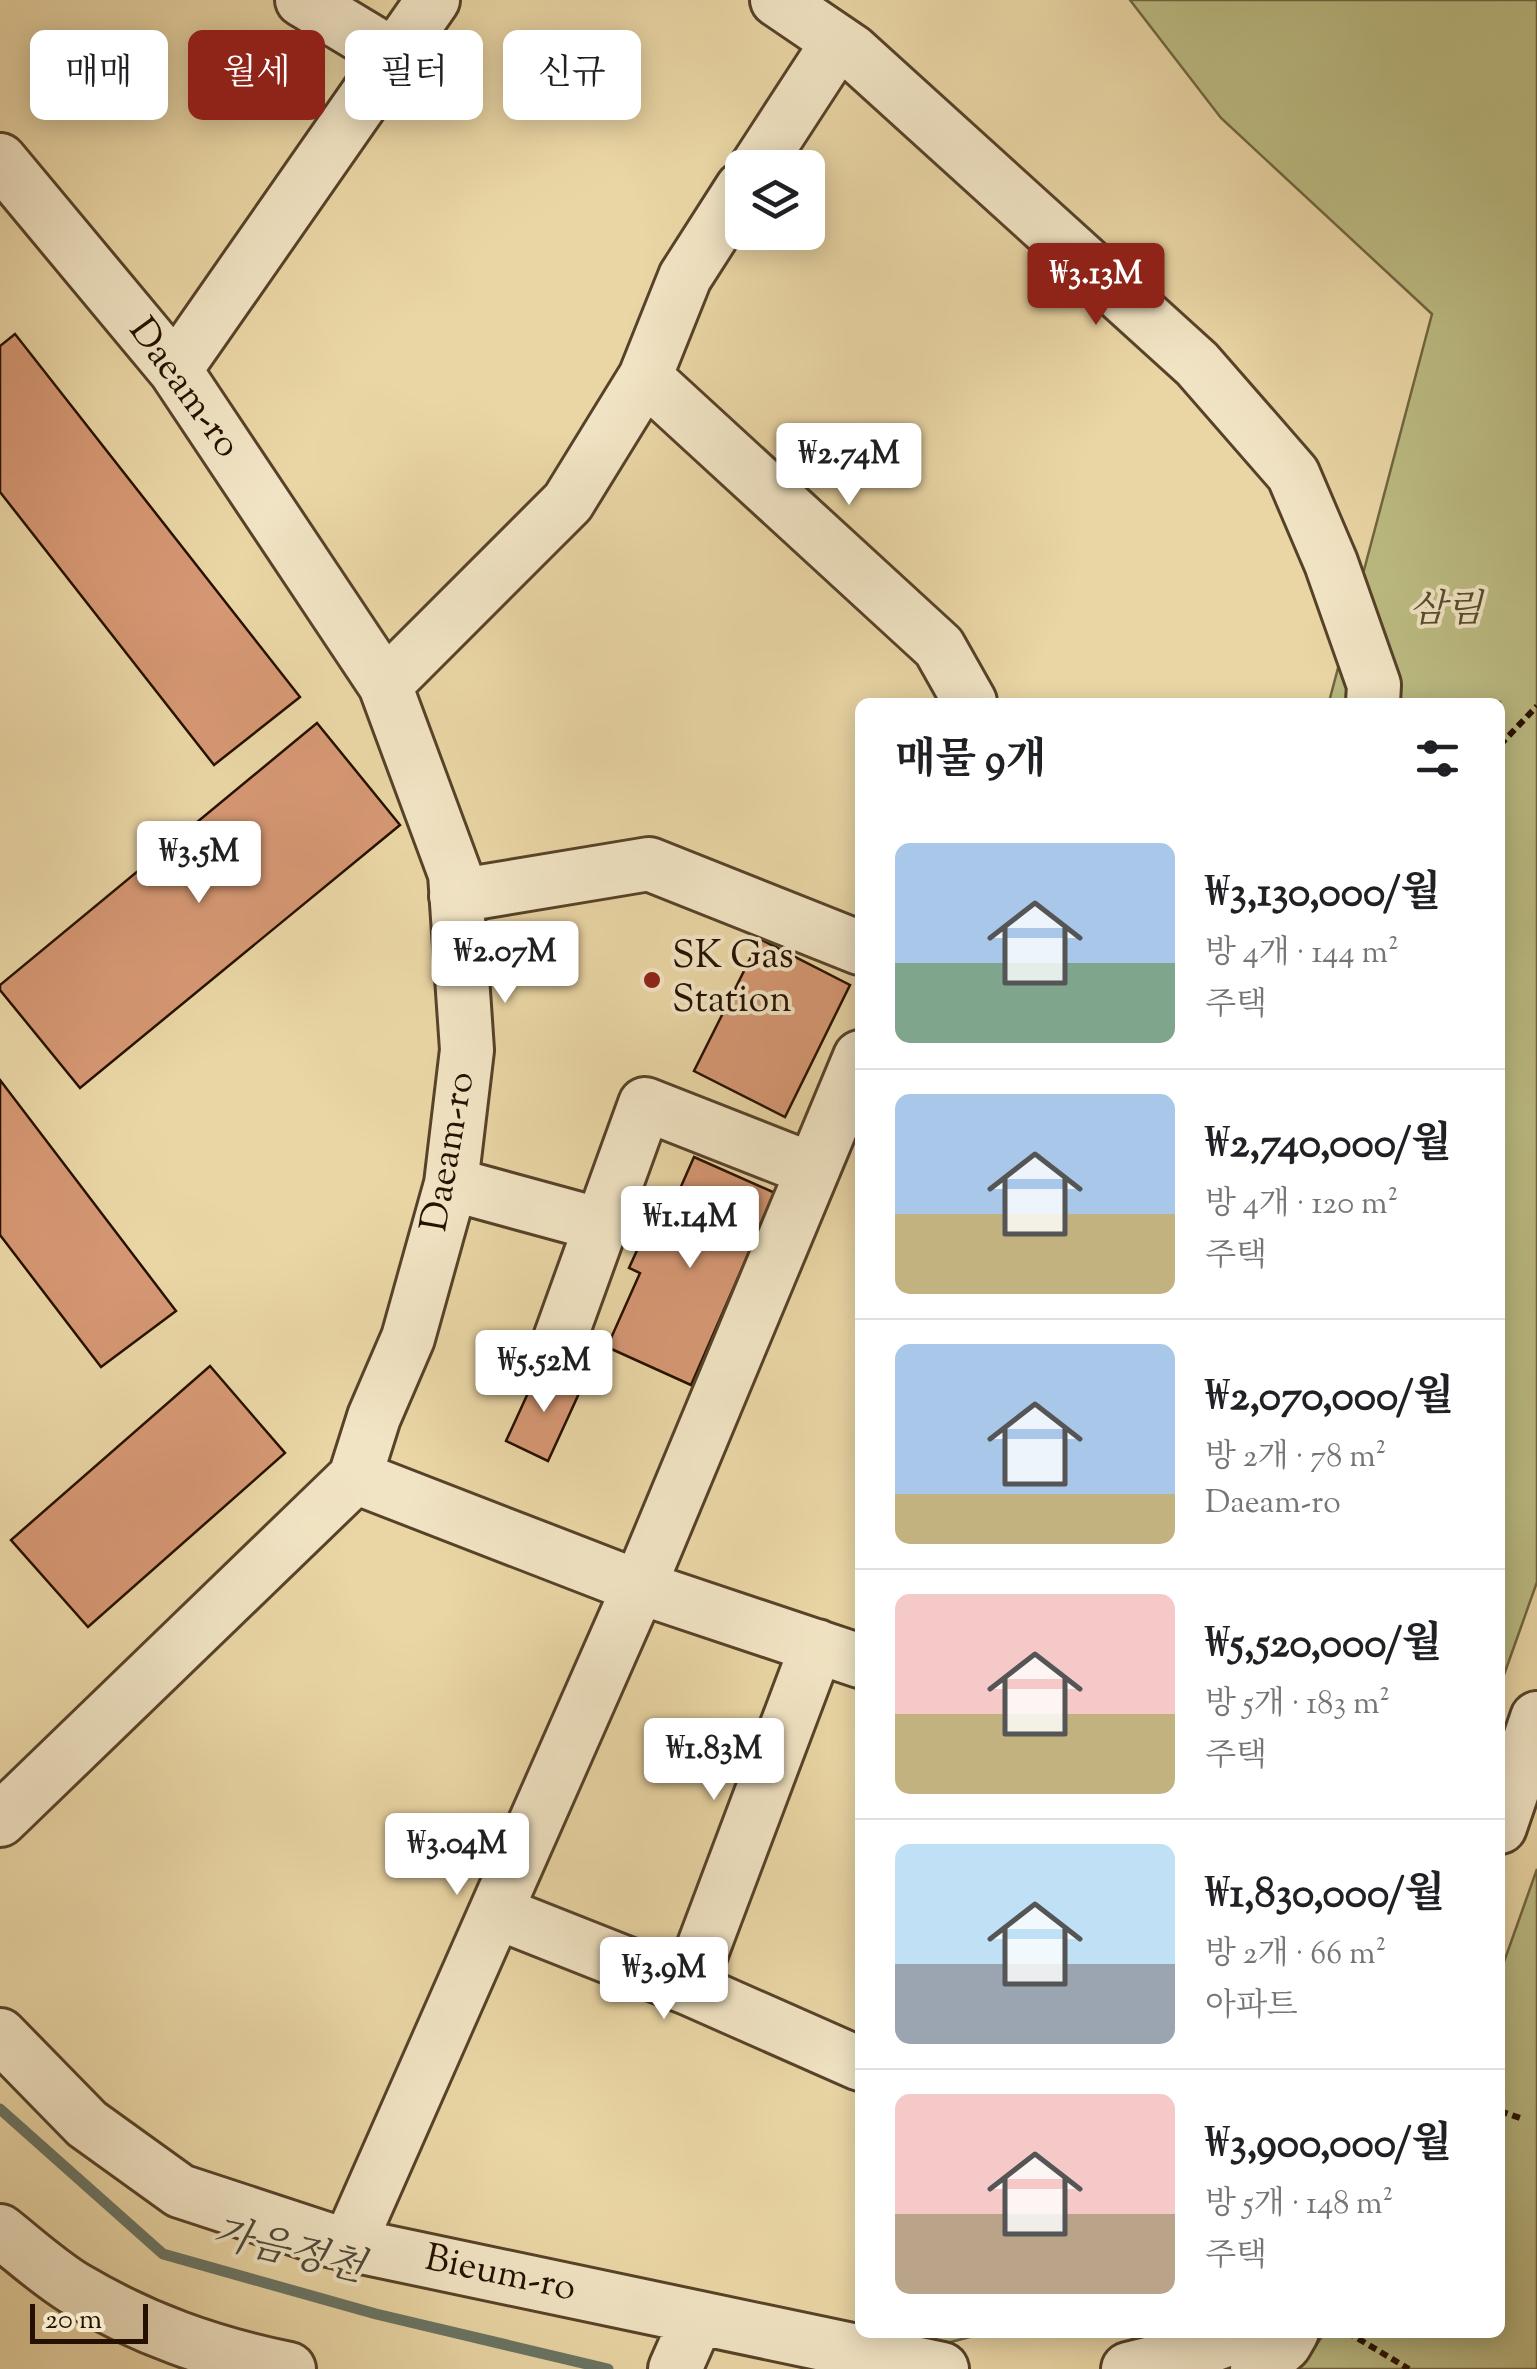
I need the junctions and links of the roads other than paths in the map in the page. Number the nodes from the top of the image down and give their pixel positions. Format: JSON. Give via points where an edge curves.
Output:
{"nodes":[{"id":1,"x":302,"y":0,"type":"edge"},
{"id":2,"x":433,"y":0,"type":"edge"},
{"id":3,"x":777,"y":0,"type":"edge"},
{"id":4,"x":352,"y":30,"type":"edge"},
{"id":5,"x":413,"y":30,"type":"edge"},
{"id":6,"x":838,"y":42,"type":"junction"},
{"id":7,"x":350,"y":120,"type":"edge"},
{"id":8,"x":768,"y":150,"type":"edge"},
{"id":9,"x":0,"y":160,"type":"edge"},
{"id":10,"x":725,"y":214,"type":"edge"},
{"id":11,"x":176,"y":370,"type":"junction"},
{"id":12,"x":646,"y":377,"type":"junction"},
{"id":13,"x":384,"y":685,"type":"junction"},
{"id":14,"x":968,"y":698,"type":"edge"},
{"id":15,"x":1373,"y":698,"type":"edge"},
{"id":16,"x":456,"y":896,"type":"junction"},
{"id":17,"x":855,"y":946,"type":"edge"},
{"id":18,"x":855,"y":1069,"type":"edge"},
{"id":19,"x":813,"y":1170,"type":"junction"},
{"id":20,"x":451,"y":1184,"type":"junction"},
{"id":21,"x":601,"y":1225,"type":"junction"},
{"id":22,"x":557,"y":1346,"type":"dead end"},
{"id":23,"x":354,"y":1478,"type":"junction"},
{"id":24,"x":640,"y":1587,"type":"junction"},
{"id":25,"x":838,"y":1654,"type":"edge"},
{"id":26,"x":1537,"y":1718,"type":"edge"},
{"id":27,"x":1505,"y":1812,"type":"edge"},
{"id":28,"x":0,"y":1820,"type":"edge"},
{"id":29,"x":496,"y":1912,"type":"junction"},
{"id":30,"x":688,"y":1988,"type":"junction"},
{"id":31,"x":0,"y":2036,"type":"edge"},
{"id":32,"x":855,"y":2062,"type":"edge"},
{"id":33,"x":0,"y":2231,"type":"edge"},
{"id":34,"x":350,"y":2242,"type":"junction"},
{"id":35,"x":1232,"y":2338,"type":"edge"},
{"id":36,"x":1288,"y":2338,"type":"edge"},
{"id":37,"x":686,"y":2343,"type":"edge"},
{"id":38,"x":202,"y":2359,"type":"edge"},
{"id":39,"x":290,"y":2369,"type":"edge"},
{"id":40,"x":942,"y":2369,"type":"edge"},
{"id":41,"x":1128,"y":2369,"type":"edge"},
{"id":42,"x":1258,"y":2369,"type":"edge"}],
"edges":[{"from":1,"to":4,"type":"street"},
{"from":2,"to":5,"type":"street"},
{"from":3,"to":6,"type":"street"},
{"from":6,"to":8,"type":"street"},
{"from":6,"to":15,"type":"street","via":[[1198,364],[1293,474],[1368,667]]},
{"from":7,"to":11,"type":"street"},
{"from":9,"to":11,"type":"street","name":"Daeam-ro"},
{"from":10,"to":12,"type":"street","via":[[684,277]]},
{"from":11,"to":13,"type":"street","name":"Daeam-ro"},
{"from":12,"to":13,"type":"street","via":[[568,502]]},
{"from":12,"to":14,"type":"street","via":[[939,646]]},
{"from":13,"to":16,"type":"street","name":"Daeam-ro","via":[[455,874]]},
{"from":16,"to":17,"type":"street","via":[[648,864]]},
{"from":16,"to":20,"type":"street","name":"Daeam-ro","via":[[467,1050]]},
{"from":18,"to":19,"type":"street"},
{"from":19,"to":21,"type":"street","via":[[645,1104]]},
{"from":19,"to":24,"type":"street"},
{"from":20,"to":21,"type":"street"},
{"from":20,"to":23,"type":"street","name":"Daeam-ro","via":[[408,1338]]},
{"from":21,"to":22,"type":"street"},
{"from":23,"to":24,"type":"street"},
{"from":23,"to":28,"type":"street","name":"Daeam-ro"},
{"from":24,"to":25,"type":"street"},
{"from":24,"to":29,"type":"street"},
{"from":25,"to":30,"type":"street"},
{"from":26,"to":27,"type":"street"},
{"from":29,"to":30,"type":"street"},
{"from":29,"to":34,"type":"street"},
{"from":30,"to":32,"type":"street"},
{"from":31,"to":34,"type":"street","name":"Bieum-ro","via":[[87,2124],[180,2191]]},
{"from":33,"to":38,"type":"street","via":[[72,2287]]},
{"from":34,"to":37,"type":"street","name":"Bieum-ro"},
{"from":35,"to":41,"type":"street"},
{"from":36,"to":42,"type":"street"},
{"from":37,"to":40,"type":"street","name":"Bieum-ro"},
{"from":38,"to":39,"type":"street"}]}
